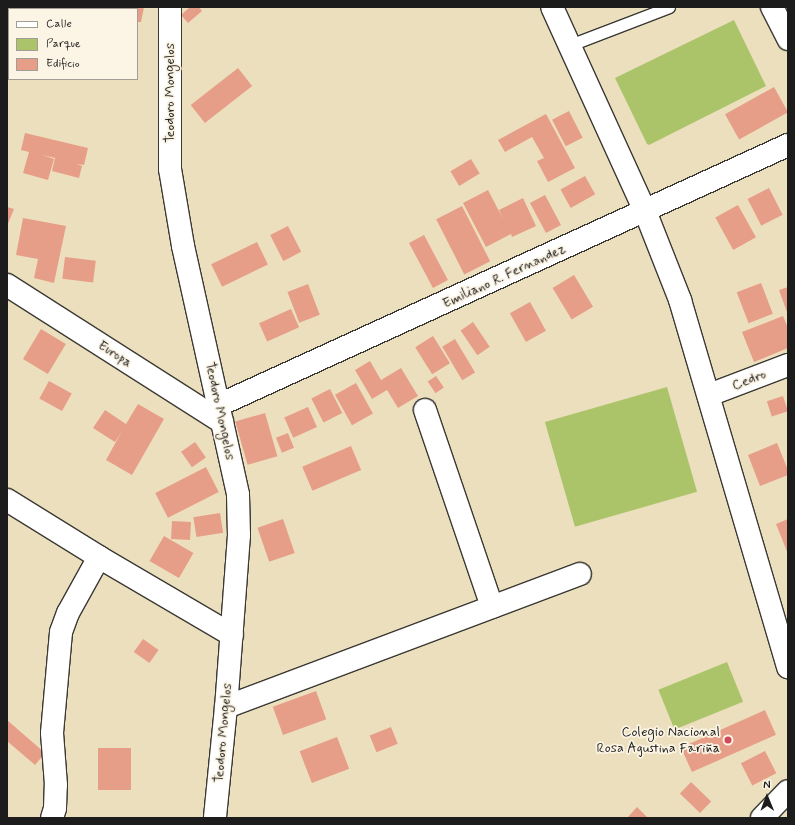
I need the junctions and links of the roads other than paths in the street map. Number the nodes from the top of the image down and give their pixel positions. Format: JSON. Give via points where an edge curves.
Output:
{"nodes":[{"id":1,"x":170,"y":7,"type":"edge"},
{"id":2,"x":552,"y":7,"type":"edge"},
{"id":3,"x":669,"y":7,"type":"edge"},
{"id":4,"x":772,"y":7,"type":"edge"},
{"id":5,"x":788,"y":39,"type":"edge"},
{"id":6,"x":570,"y":45,"type":"junction"},
{"id":7,"x":788,"y":145,"type":"edge"},
{"id":8,"x":645,"y":211,"type":"junction"},
{"id":9,"x":7,"y":285,"type":"edge"},
{"id":10,"x":788,"y":365,"type":"edge"},
{"id":11,"x":709,"y":395,"type":"junction"},
{"id":12,"x":425,"y":410,"type":"dead end"},
{"id":13,"x":221,"y":414,"type":"junction"},
{"id":14,"x":7,"y":500,"type":"edge"},
{"id":15,"x":99,"y":557,"type":"junction"},
{"id":16,"x":580,"y":574,"type":"dead end"},
{"id":17,"x":492,"y":607,"type":"junction"},
{"id":18,"x":232,"y":635,"type":"junction"},
{"id":19,"x":788,"y":667,"type":"edge"},
{"id":20,"x":226,"y":707,"type":"junction"},
{"id":21,"x":788,"y":791,"type":"edge"},
{"id":22,"x":52,"y":818,"type":"edge"},
{"id":23,"x":215,"y":818,"type":"edge"},
{"id":24,"x":762,"y":818,"type":"edge"}],
"edges":[{"from":1,"to":13,"type":"street","name":"Teodoro Mongelos","via":[[170,169],[183,246]]},
{"from":2,"to":6,"type":"street"},
{"from":3,"to":6,"type":"lane"},
{"from":4,"to":5,"type":"street"},
{"from":6,"to":8,"type":"street"},
{"from":7,"to":8,"type":"street","name":"Emiliano R. Fernandez"},
{"from":8,"to":11,"type":"street","via":[[680,300]]},
{"from":8,"to":13,"type":"street","name":"Emiliano R. Fernandez"},
{"from":9,"to":13,"type":"street","name":"Europa"},
{"from":10,"to":11,"type":"street","name":"Cedro"},
{"from":11,"to":19,"type":"street"},
{"from":12,"to":17,"type":"street"},
{"from":13,"to":18,"type":"street","name":"Teodoro Mongelos","via":[[238,495],[239,535]]},
{"from":14,"to":15,"type":"street"},
{"from":15,"to":18,"type":"street"},
{"from":15,"to":22,"type":"street","via":[[68,613],[61,632],[52,733],[56,784]]},
{"from":16,"to":17,"type":"street"},
{"from":17,"to":20,"type":"street"},
{"from":18,"to":20,"type":"street","name":"Teodoro Mongelos"},
{"from":20,"to":23,"type":"street","name":"Teodoro Mongelos"},
{"from":21,"to":24,"type":"street"}]}
